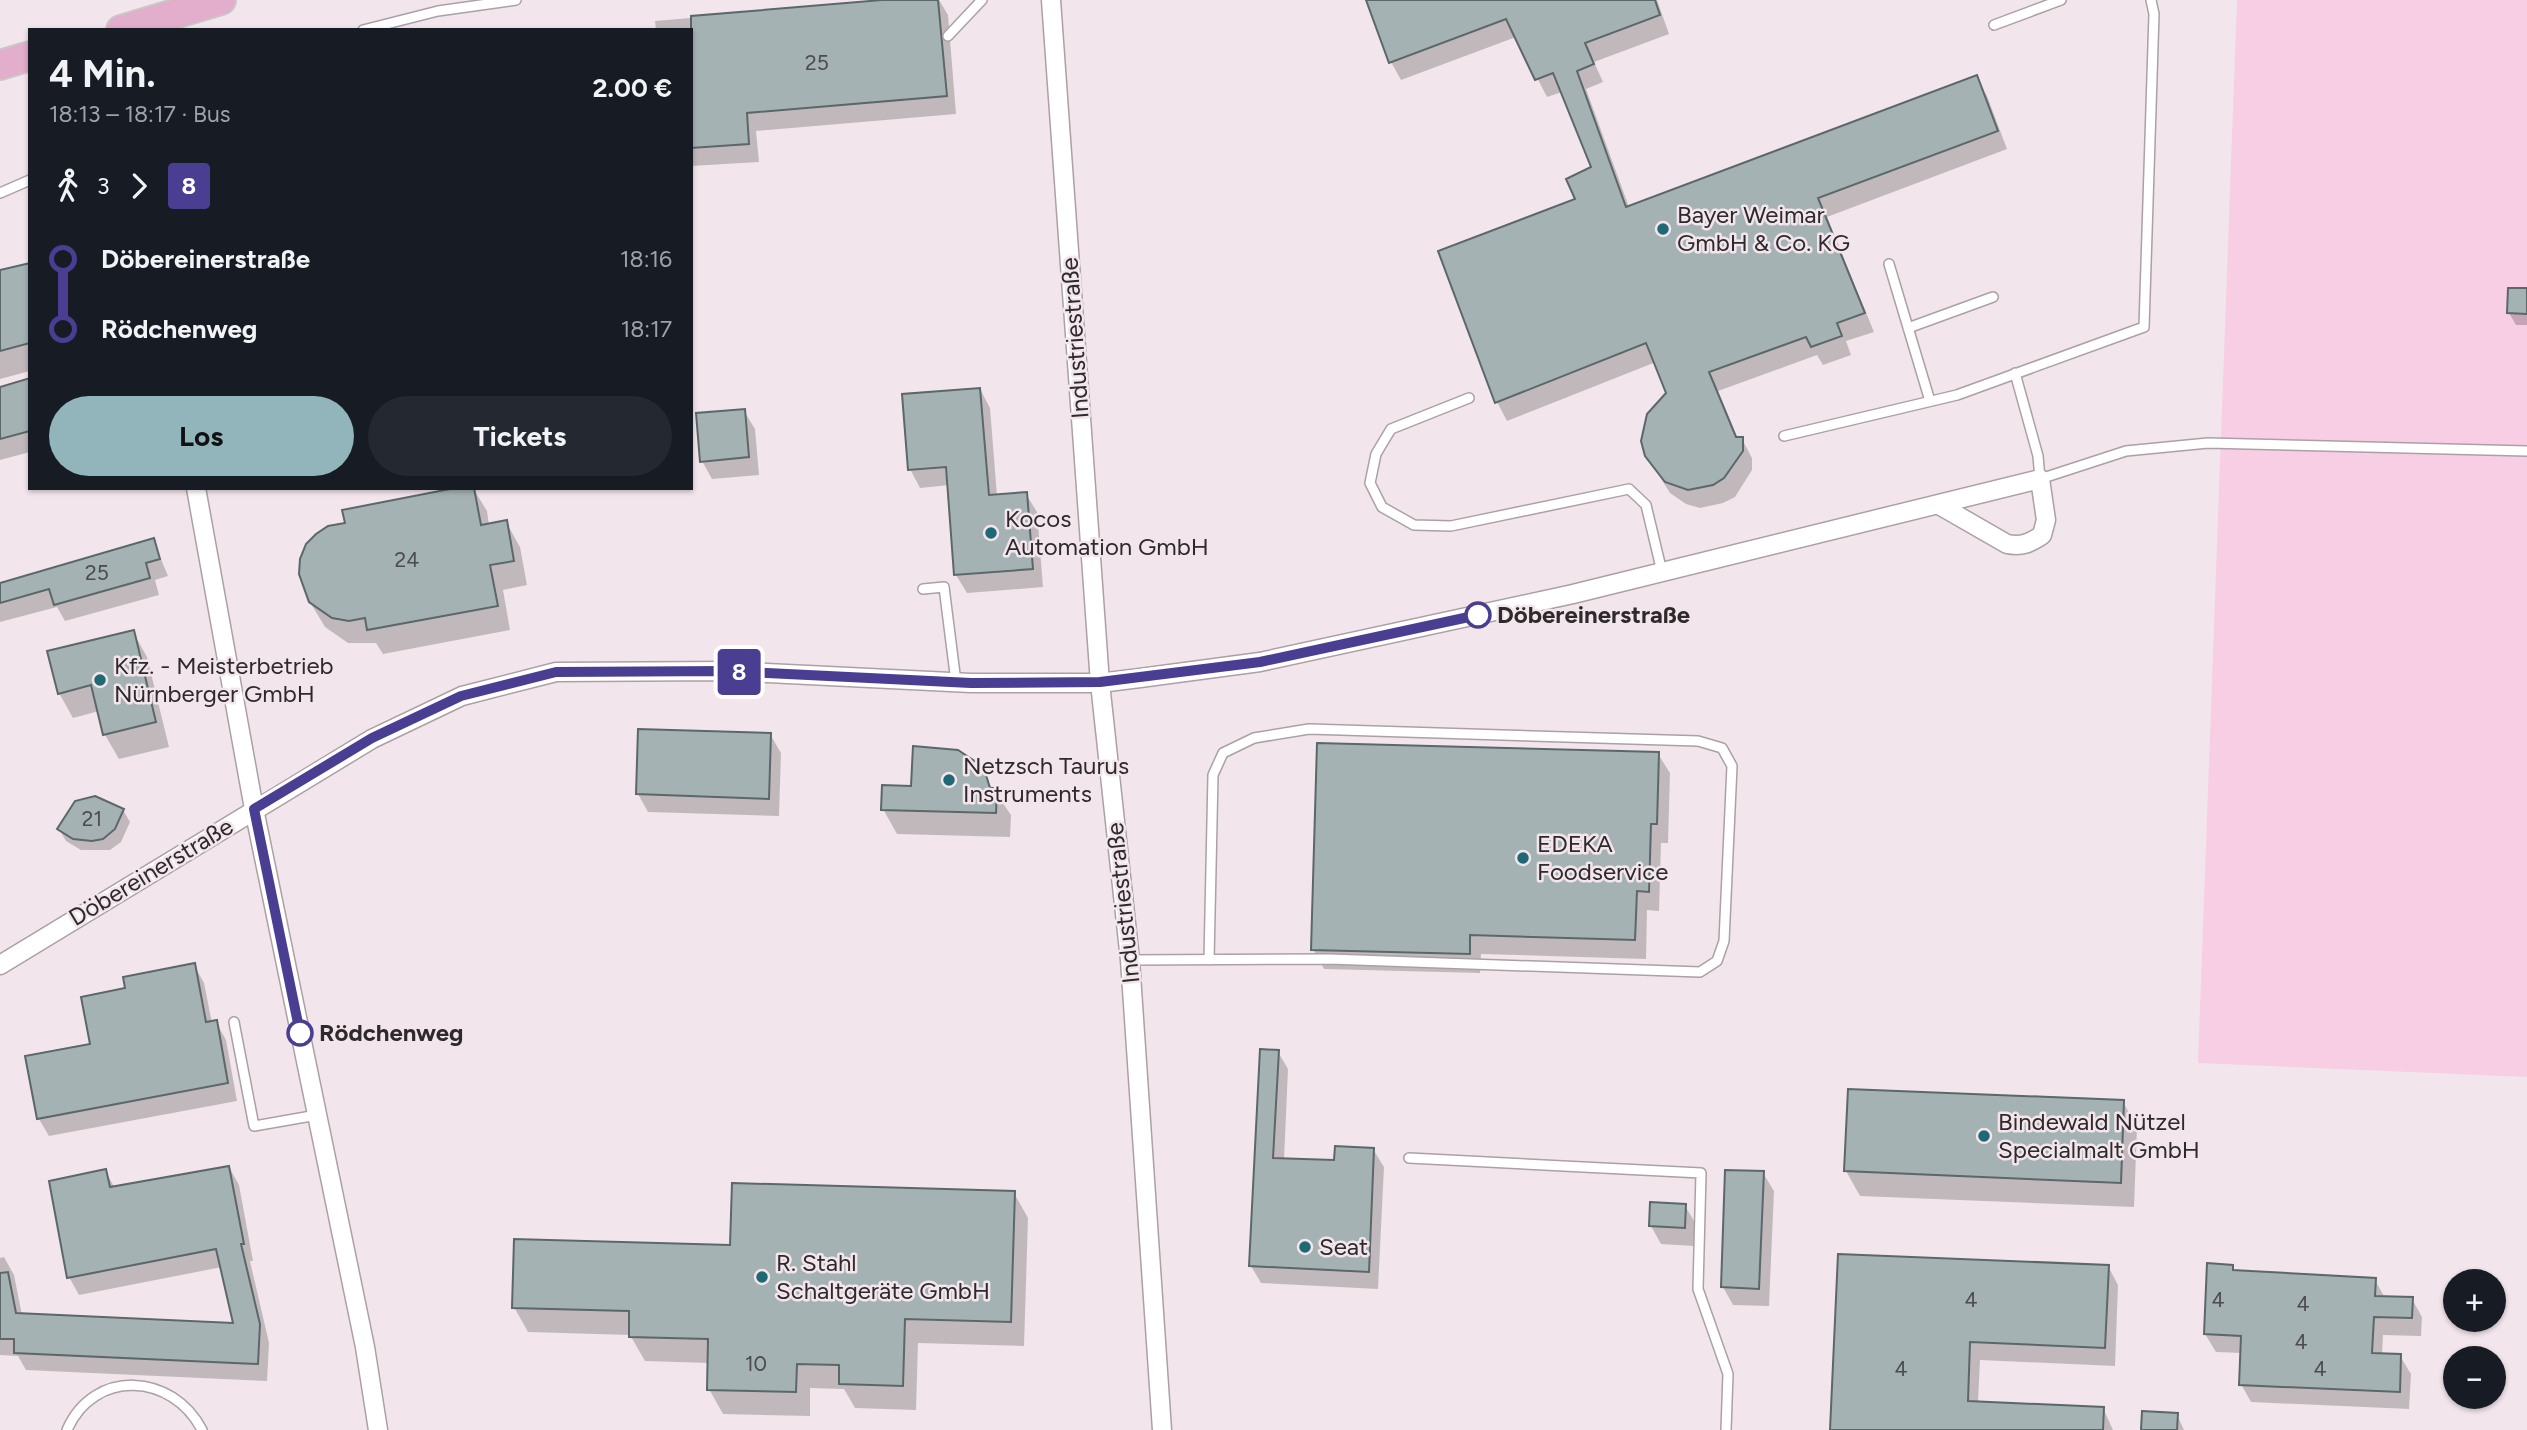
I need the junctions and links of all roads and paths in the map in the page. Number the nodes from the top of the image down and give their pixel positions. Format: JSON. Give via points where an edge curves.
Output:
{"nodes":[{"id":1,"x":221,"y":0,"type":"edge"},
{"id":2,"x":516,"y":0,"type":"edge"},
{"id":3,"x":982,"y":0,"type":"edge"},
{"id":4,"x":1051,"y":0,"type":"edge"},
{"id":5,"x":2061,"y":0,"type":"edge"},
{"id":6,"x":2151,"y":0,"type":"edge"},
{"id":7,"x":1994,"y":25,"type":"dead end"},
{"id":8,"x":128,"y":28,"type":"edge"},
{"id":9,"x":371,"y":28,"type":"edge"},
{"id":10,"x":948,"y":36,"type":"dead end"},
{"id":11,"x":28,"y":57,"type":"edge"},
{"id":12,"x":0,"y":65,"type":"edge"},
{"id":13,"x":28,"y":181,"type":"edge"},
{"id":14,"x":0,"y":193,"type":"edge"},
{"id":15,"x":1889,"y":264,"type":"dead end"},
{"id":16,"x":1993,"y":298,"type":"dead end"},
{"id":17,"x":1909,"y":328,"type":"junction"},
{"id":18,"x":2015,"y":373,"type":"junction"},
{"id":19,"x":1468,"y":398,"type":"dead end"},
{"id":20,"x":1930,"y":401,"type":"junction"},
{"id":21,"x":1784,"y":436,"type":"dead end"},
{"id":22,"x":2527,"y":451,"type":"edge"},
{"id":23,"x":2040,"y":479,"type":"junction"},
{"id":24,"x":196,"y":490,"type":"edge"},
{"id":25,"x":1939,"y":505,"type":"junction"},
{"id":26,"x":1662,"y":572,"type":"junction"},
{"id":27,"x":923,"y":589,"type":"dead end"},
{"id":28,"x":956,"y":682,"type":"junction"},
{"id":29,"x":1100,"y":682,"type":"junction"},
{"id":30,"x":254,"y":809,"type":"junction"},
{"id":31,"x":1209,"y":960,"type":"junction"},
{"id":32,"x":1130,"y":961,"type":"junction"},
{"id":33,"x":0,"y":965,"type":"edge"},
{"id":34,"x":234,"y":1022,"type":"dead end"},
{"id":35,"x":317,"y":1115,"type":"junction"},
{"id":36,"x":1409,"y":1158,"type":"dead end"},
{"id":37,"x":67,"y":1430,"type":"edge"},
{"id":38,"x":202,"y":1430,"type":"edge"},
{"id":39,"x":378,"y":1430,"type":"edge"},
{"id":40,"x":1162,"y":1430,"type":"edge"},
{"id":41,"x":1726,"y":1430,"type":"edge"}],
"edges":[{"from":1,"to":8,"type":"main road"},
{"from":2,"to":9,"type":"lane","via":[[438,11]]},
{"from":3,"to":10,"type":"lane"},
{"from":4,"to":29,"type":"street","name":"Industriestraße"},
{"from":5,"to":7,"type":"lane"},
{"from":6,"to":18,"type":"lane","via":[[2144,327]]},
{"from":11,"to":12,"type":"main road"},
{"from":13,"to":14,"type":"lane"},
{"from":15,"to":17,"type":"lane"},
{"from":16,"to":17,"type":"lane"},
{"from":17,"to":20,"type":"lane"},
{"from":18,"to":20,"type":"lane"},
{"from":18,"to":23,"type":"lane"},
{"from":19,"to":26,"type":"lane","via":[[1391,429],[1376,454],[1370,483],[1382,507],[1414,525],[1451,526],[1629,489],[1646,505]]},
{"from":20,"to":21,"type":"lane"},
{"from":22,"to":23,"type":"lane","via":[[2208,443],[2126,451]]},
{"from":23,"to":25,"type":"street","name":"Döbereinerstraße"},
{"from":23,"to":25,"type":"street","via":[[2046,520],[2042,535],[2029,543],[2007,544]]},
{"from":24,"to":30,"type":"street"},
{"from":25,"to":26,"type":"street","name":"Döbereinerstraße"},
{"from":26,"to":29,"type":"street","name":"Döbereinerstraße","via":[[1260,662]]},
{"from":27,"to":28,"type":"lane","via":[[944,587]]},
{"from":28,"to":29,"type":"street","name":"Döbereinerstraße"},
{"from":28,"to":30,"type":"street","name":"Döbereinerstraße","via":[[726,671],[556,672],[461,696],[372,738]]},
{"from":29,"to":32,"type":"street","name":"Industriestraße"},
{"from":30,"to":33,"type":"street","name":"Döbereinerstraße"},
{"from":30,"to":35,"type":"street"},
{"from":31,"to":31,"type":"lane","via":[[1213,775],[1223,753],[1254,738],[1309,729],[1699,741],[1722,748],[1732,766],[1724,941],[1717,961],[1700,972],[1329,959]]},
{"from":31,"to":32,"type":"lane"},
{"from":32,"to":40,"type":"street","name":"Industriestraße"},
{"from":34,"to":35,"type":"lane","via":[[254,1126]]},
{"from":35,"to":39,"type":"street"},
{"from":36,"to":41,"type":"lane","via":[[1701,1172],[1699,1289],[1727,1374]]},
{"from":37,"to":38,"type":"lane","via":[[83,1403],[125,1386],[142,1386],[171,1396],[194,1414]]}]}
